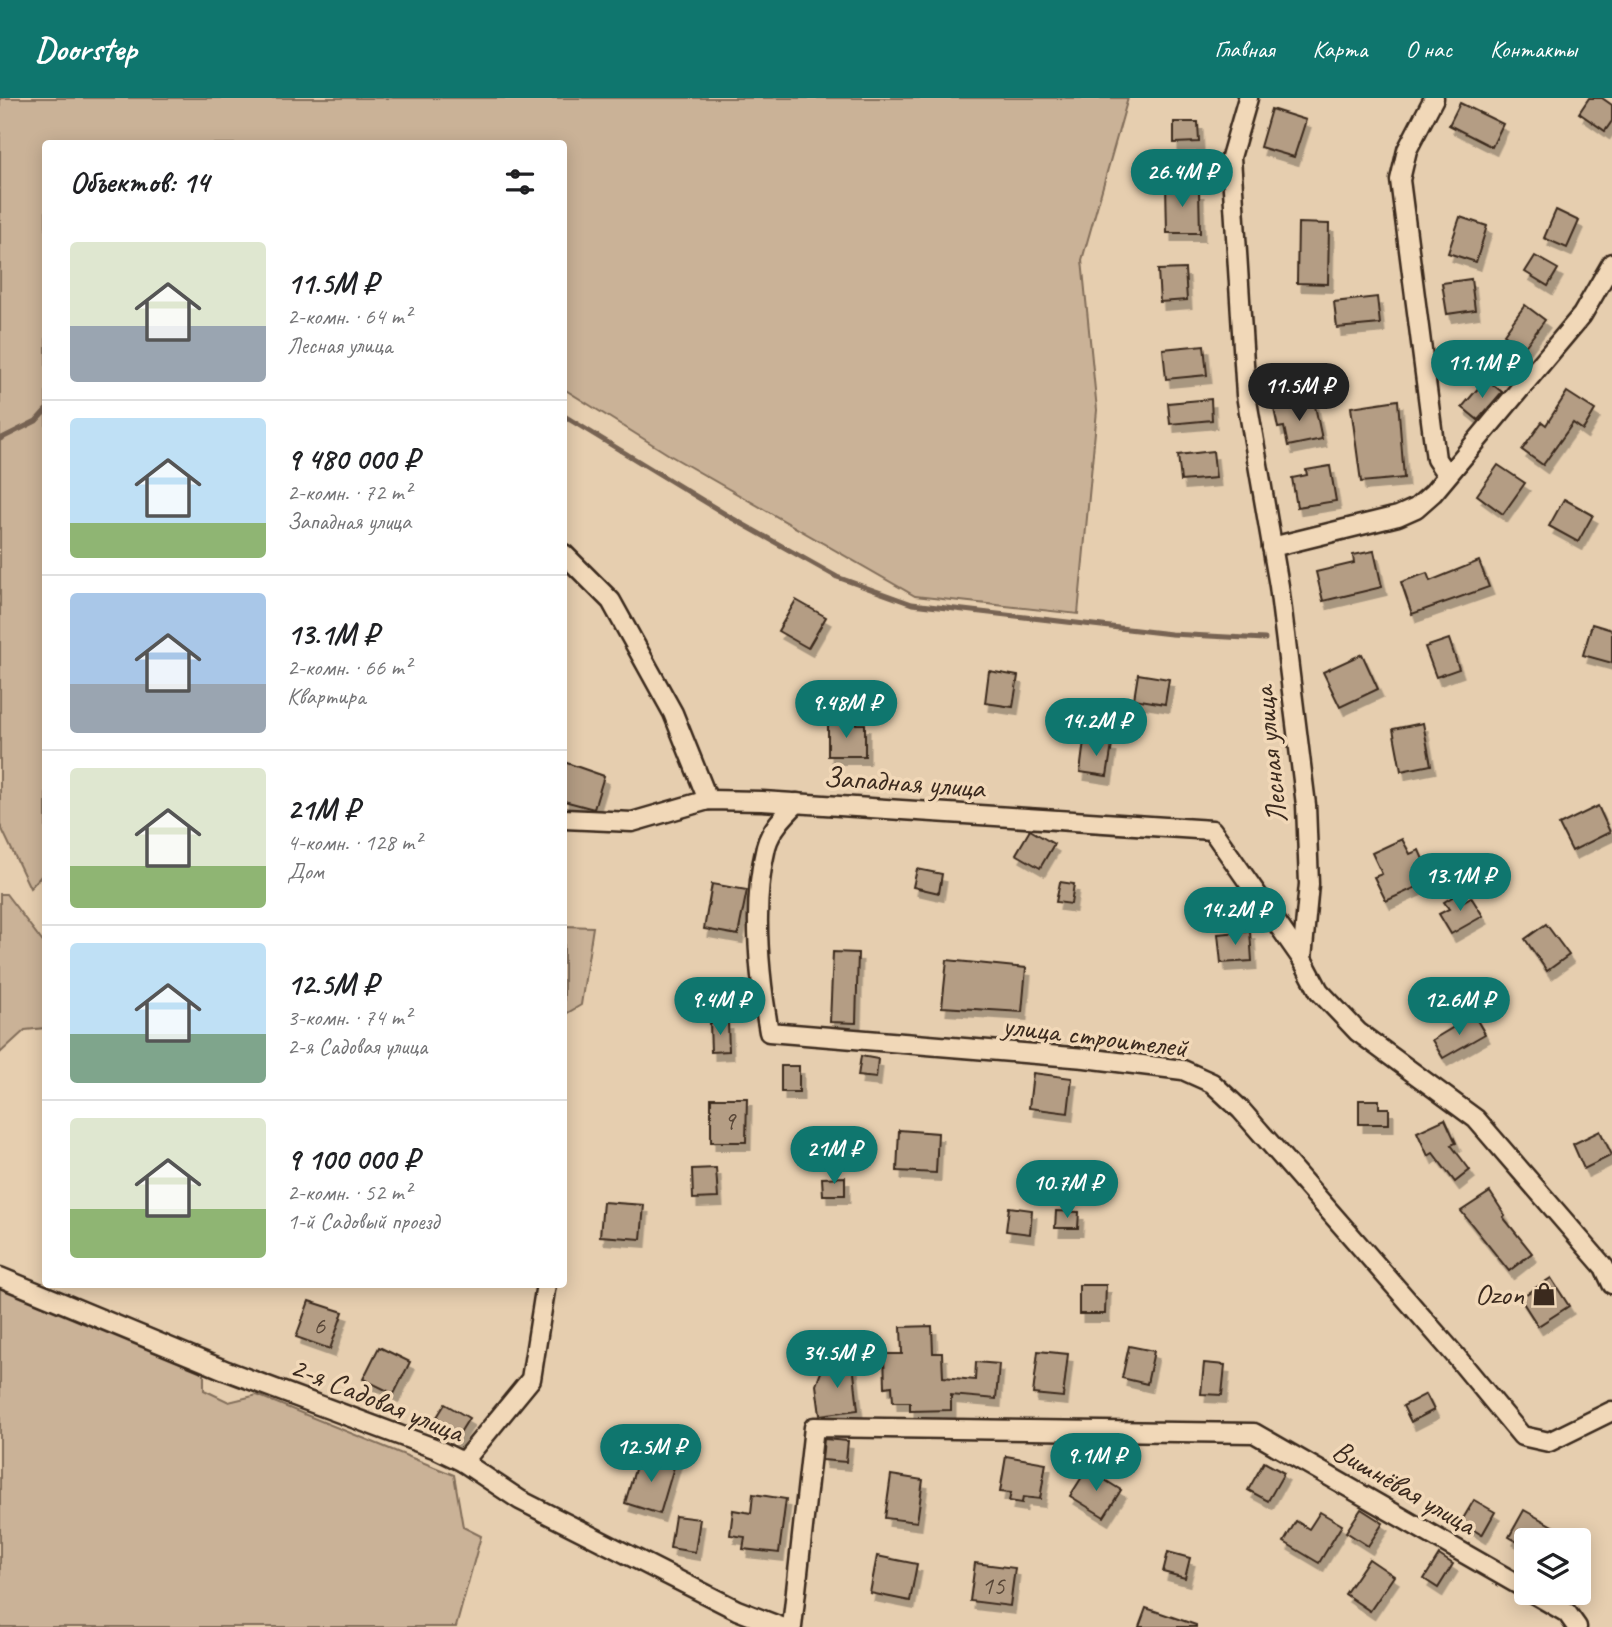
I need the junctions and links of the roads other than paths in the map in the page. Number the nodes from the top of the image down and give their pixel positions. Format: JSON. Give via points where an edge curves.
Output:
{"nodes":[{"id":1,"x":1248,"y":98,"type":"edge"},
{"id":2,"x":1434,"y":98,"type":"edge"},
{"id":3,"x":1612,"y":263,"type":"edge"},
{"id":4,"x":1447,"y":475,"type":"junction"},
{"id":5,"x":1272,"y":547,"type":"junction"},
{"id":6,"x":567,"y":557,"type":"edge"},
{"id":7,"x":708,"y":800,"type":"junction"},
{"id":8,"x":797,"y":803,"type":"junction"},
{"id":9,"x":567,"y":819,"type":"edge"},
{"id":10,"x":1302,"y":959,"type":"junction"},
{"id":11,"x":1609,"y":1272,"type":"edge"},
{"id":12,"x":0,"y":1277,"type":"edge"},
{"id":13,"x":545,"y":1288,"type":"edge"},
{"id":14,"x":1612,"y":1411,"type":"edge"},
{"id":15,"x":463,"y":1462,"type":"junction"},
{"id":16,"x":1514,"y":1582,"type":"edge"},
{"id":17,"x":1553,"y":1605,"type":"edge"},
{"id":18,"x":781,"y":1627,"type":"edge"},
{"id":19,"x":792,"y":1627,"type":"edge"},
{"id":20,"x":1577,"y":1627,"type":"edge"}],
"edges":[{"from":1,"to":5,"type":"street","name":"Лесная улица","via":[[1231,158],[1246,395]]},
{"from":2,"to":4,"type":"street","via":[[1407,150],[1400,180],[1436,459]]},
{"from":3,"to":4,"type":"street","via":[[1582,315]]},
{"from":4,"to":5,"type":"street","via":[[1416,508],[1398,516]]},
{"from":5,"to":10,"type":"street","name":"Лесная улица","via":[[1306,805],[1308,884]]},
{"from":6,"to":7,"type":"street","via":[[611,601],[673,713]]},
{"from":7,"to":8,"type":"street","name":"Западная улица"},
{"from":7,"to":9,"type":"street","name":"Западная улица","via":[[632,822]]},
{"from":8,"to":10,"type":"street","name":"Западная улица","via":[[1212,830]]},
{"from":8,"to":14,"type":"street","name":"улица строителей","via":[[780,819],[766,846],[758,918],[769,1032],[1085,1058],[1183,1070],[1212,1083],[1241,1110],[1522,1436],[1549,1442]]},
{"from":10,"to":11,"type":"street","via":[[1319,990],[1359,1032],[1476,1119]]},
{"from":12,"to":15,"type":"street","name":"2-я Садовая улица"},
{"from":13,"to":15,"type":"street","via":[[531,1379]]},
{"from":15,"to":18,"type":"street","name":"2-я Садовая улица","via":[[520,1500],[737,1610]]},
{"from":16,"to":19,"type":"street","name":"Вишнёвая улица","via":[[1254,1433],[814,1427]]},
{"from":17,"to":20,"type":"street"}]}
